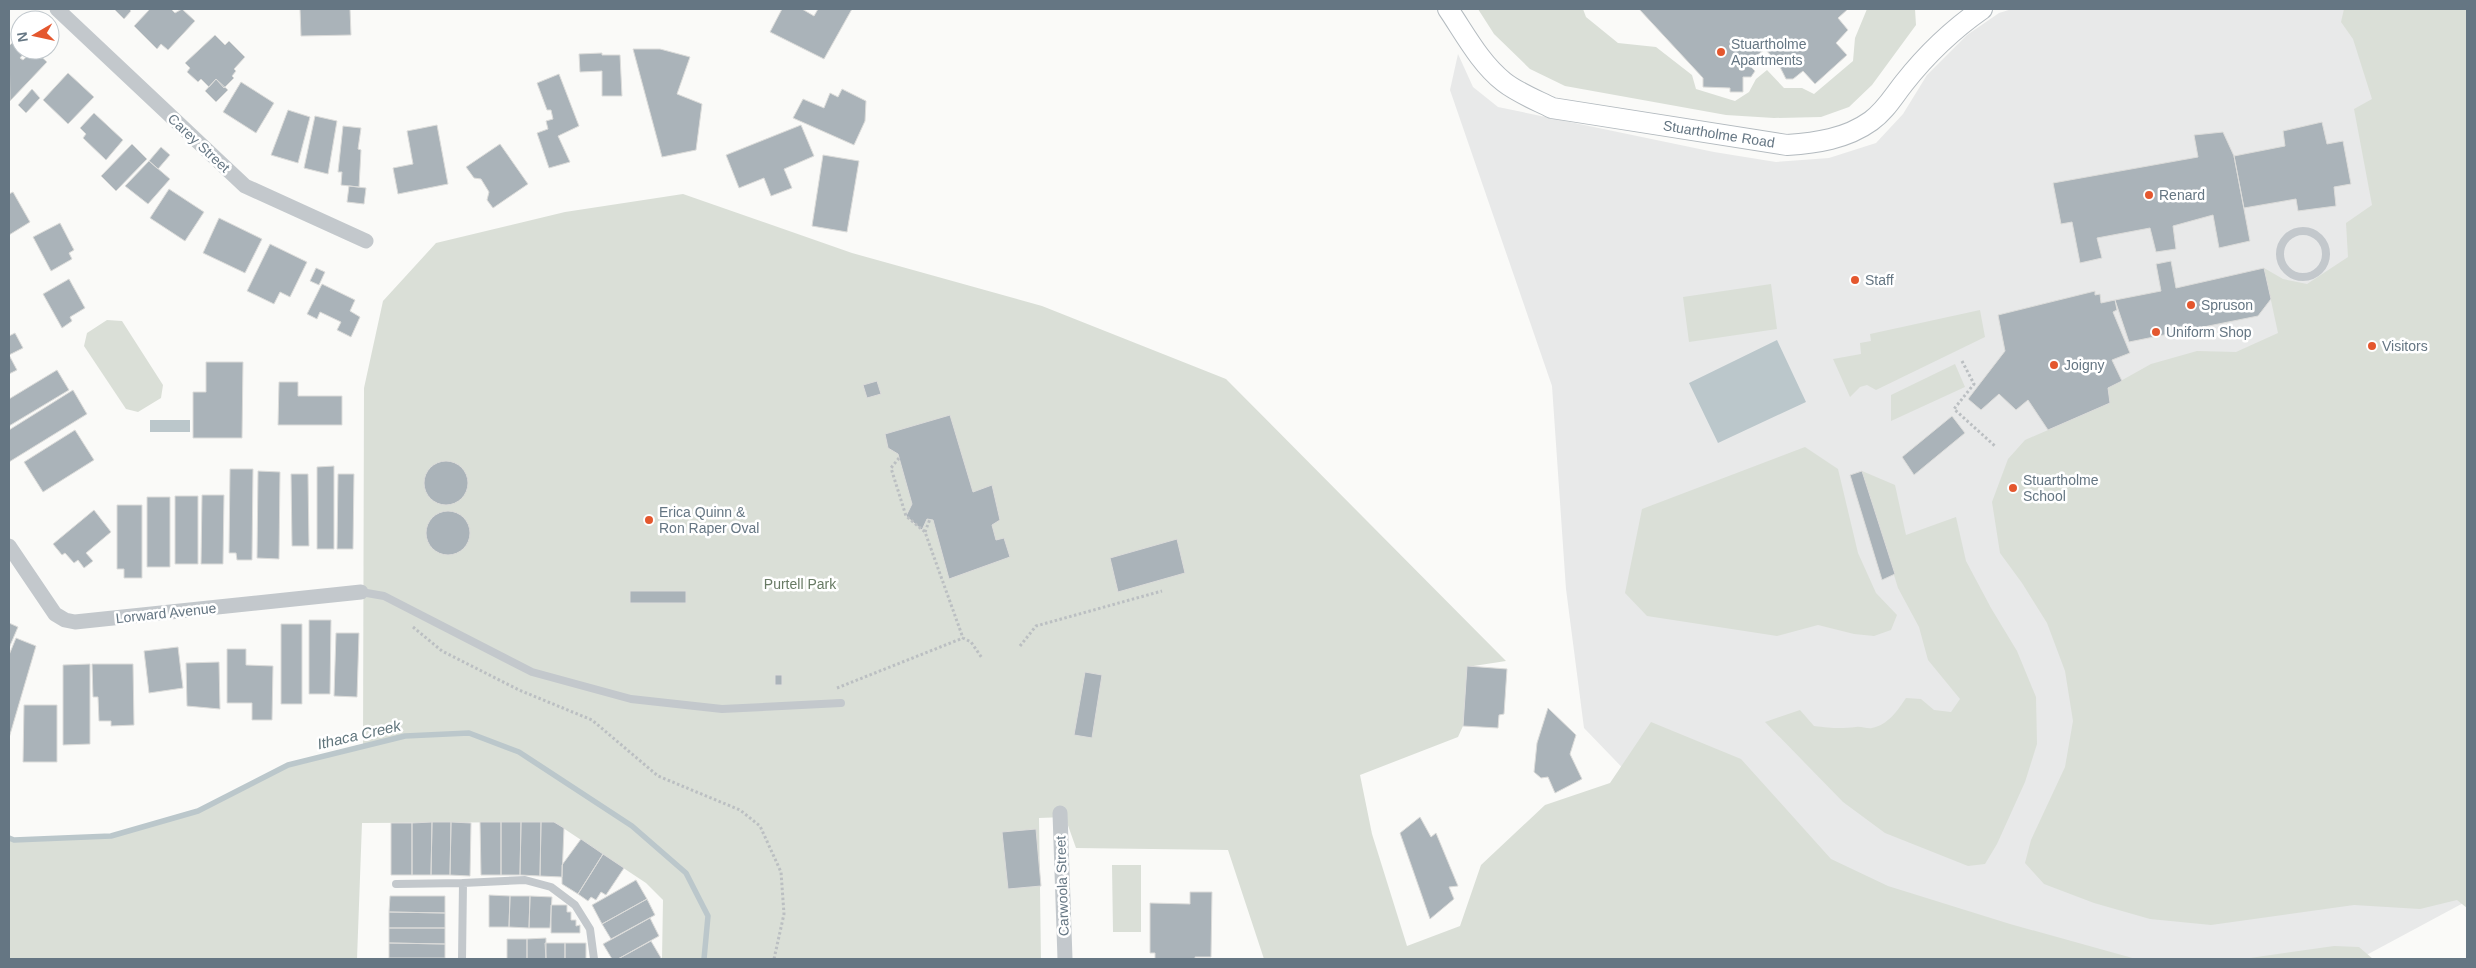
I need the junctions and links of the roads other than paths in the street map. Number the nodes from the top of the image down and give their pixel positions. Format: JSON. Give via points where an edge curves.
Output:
{"nodes":[{"id":1,"x":56,"y":9,"type":"edge"},
{"id":2,"x":1448,"y":9,"type":"edge"},
{"id":3,"x":1982,"y":9,"type":"edge"},
{"id":4,"x":366,"y":240,"type":"dead end"},
{"id":5,"x":2283,"y":265,"type":"joint"},
{"id":6,"x":9,"y":546,"type":"edge"},
{"id":7,"x":360,"y":592,"type":"joint"},
{"id":8,"x":841,"y":703,"type":"dead end"},
{"id":9,"x":1060,"y":813,"type":"dead end"},
{"id":10,"x":463,"y":883,"type":"junction"},
{"id":11,"x":396,"y":884,"type":"dead end"},
{"id":12,"x":462,"y":959,"type":"edge"},
{"id":13,"x":594,"y":959,"type":"edge"},
{"id":14,"x":1065,"y":959,"type":"edge"}],
"edges":[{"from":1,"to":4,"type":"street","name":"Carey Street","via":[[245,186]]},
{"from":2,"to":3,"type":"main road","name":"Stuartholme Road","via":[[1482,60],[1504,82],[1552,108],[1787,145],[1819,143],[1848,134],[1871,121],[1890,104],[1942,40]]},
{"from":5,"to":5,"type":"lane","via":[[2288,272],[2304,277],[2319,271],[2327,256],[2322,240],[2306,230],[2289,235],[2280,251]]},
{"from":6,"to":7,"type":"street","name":"Lorward Avenue","via":[[55,614],[75,622]]},
{"from":7,"to":8,"type":"lane","via":[[384,596],[532,672],[631,699],[722,709]]},
{"from":9,"to":14,"type":"street","name":"Carwoola Street"},
{"from":10,"to":11,"type":"lane"},
{"from":10,"to":12,"type":"lane"},
{"from":10,"to":13,"type":"lane","via":[[525,880],[552,887],[575,905],[590,928]]}]}
